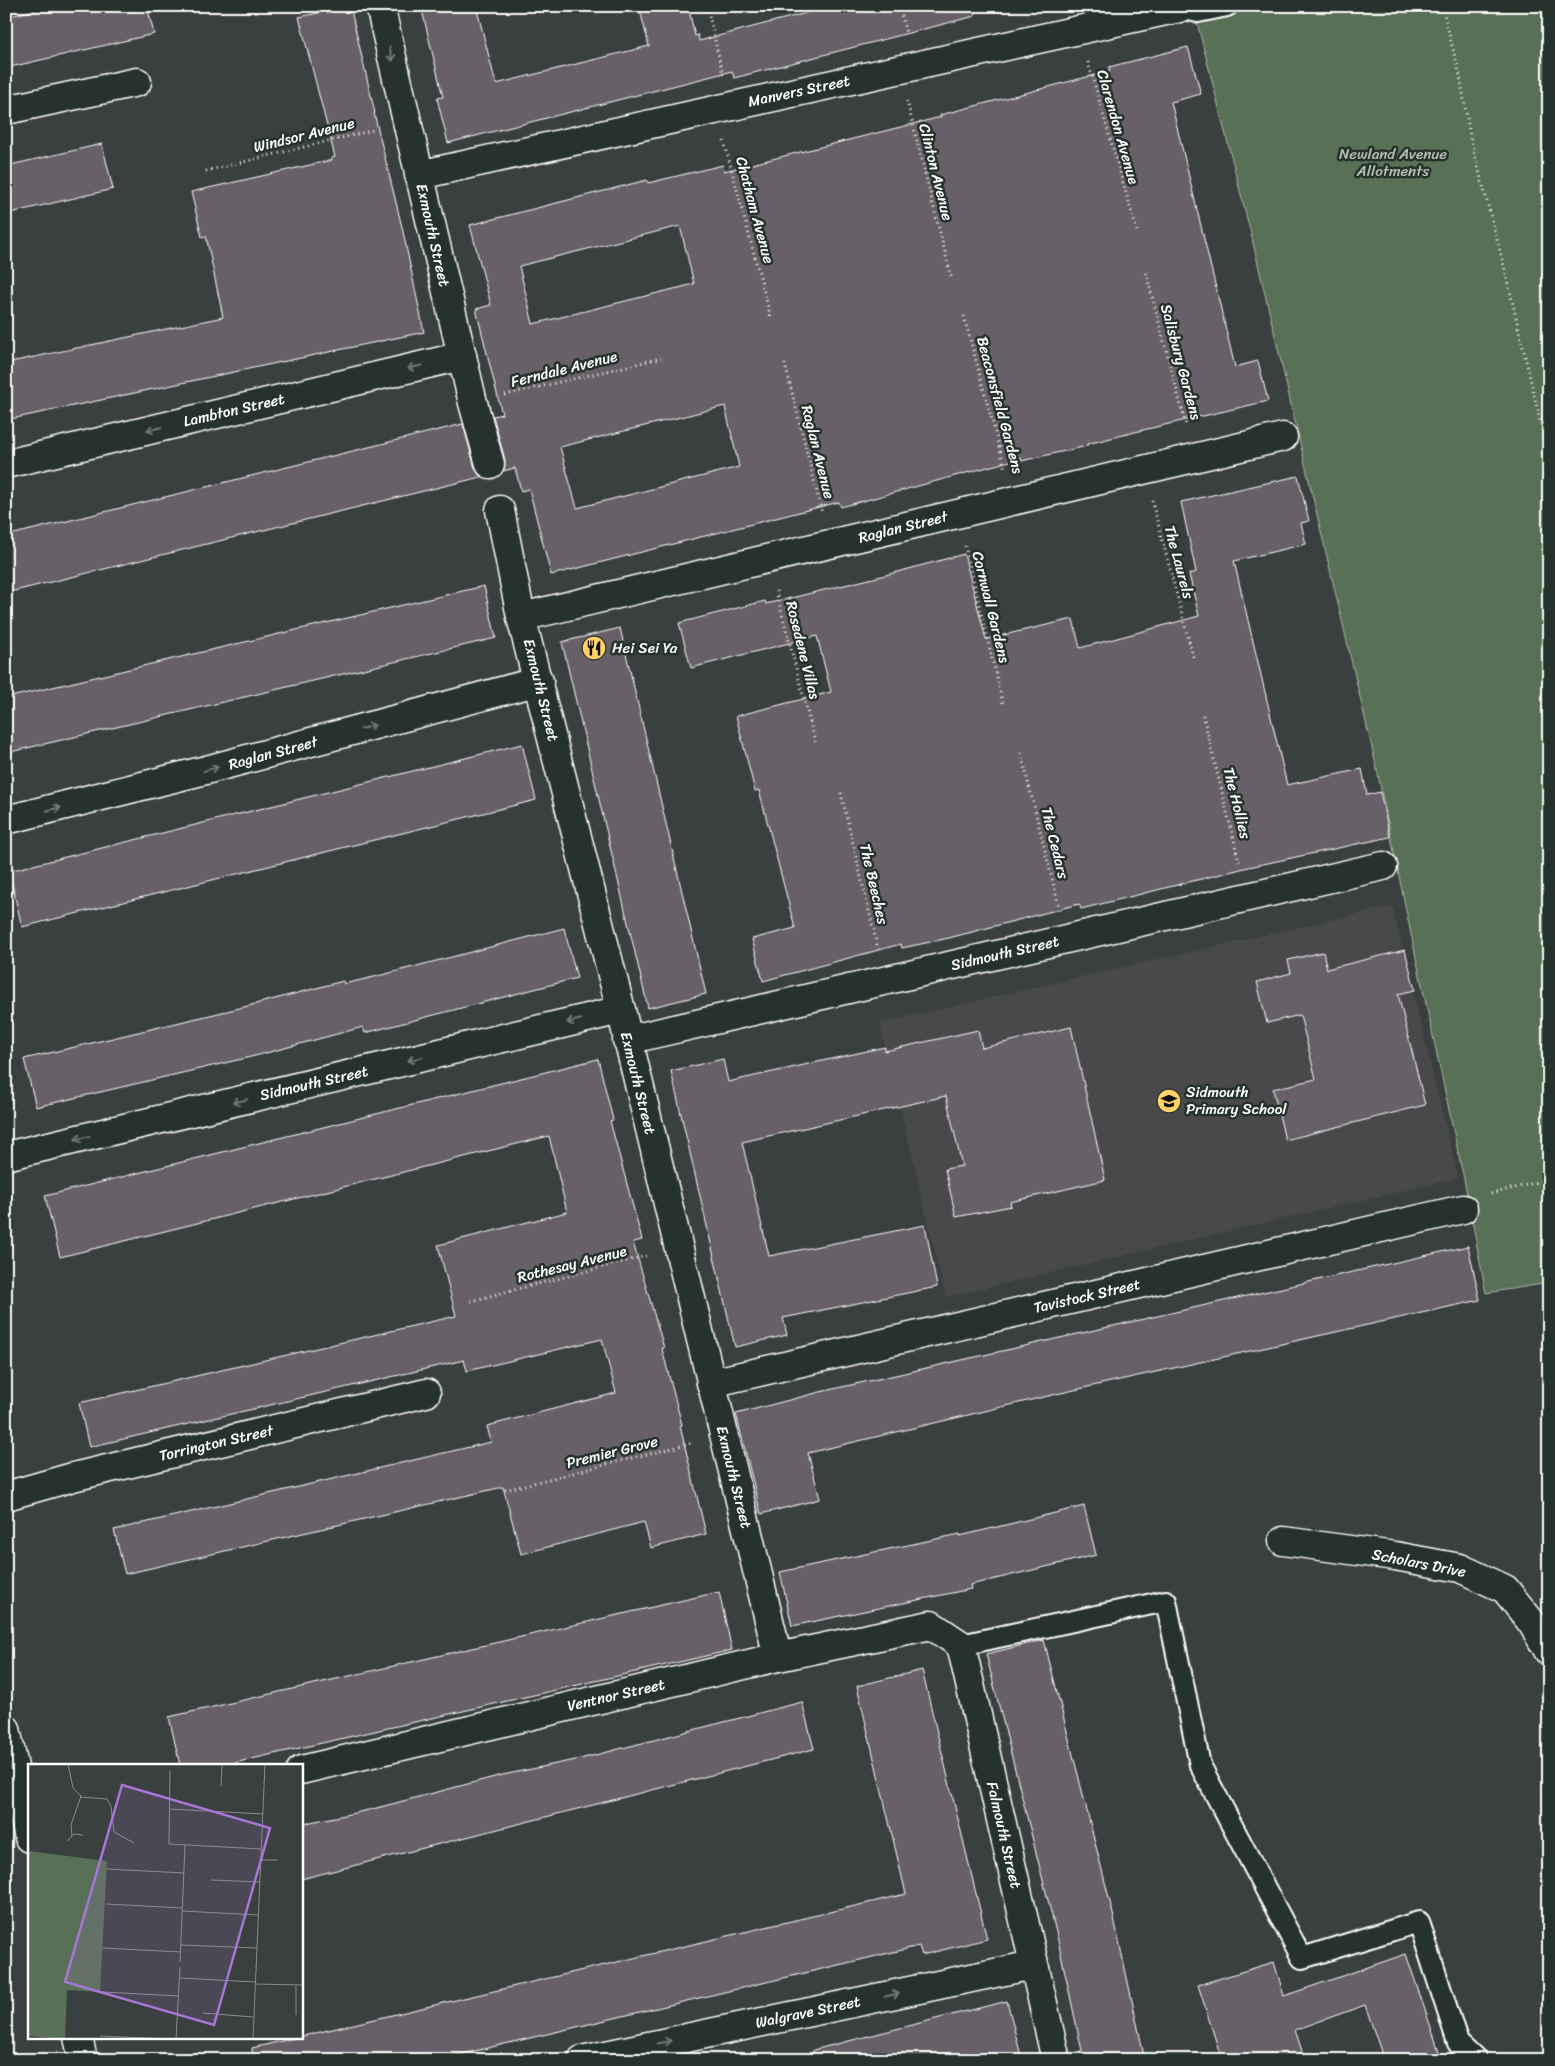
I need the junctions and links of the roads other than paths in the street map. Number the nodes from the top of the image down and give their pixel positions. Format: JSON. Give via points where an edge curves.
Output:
{"nodes":[{"id":1,"x":380,"y":6,"type":"edge"},
{"id":2,"x":1227,"y":6,"type":"edge"},
{"id":3,"x":1179,"y":8,"type":"joint"},
{"id":4,"x":137,"y":82,"type":"dead end"},
{"id":5,"x":6,"y":110,"type":"edge"},
{"id":6,"x":419,"y":175,"type":"junction"},
{"id":7,"x":462,"y":356,"type":"junction"},
{"id":8,"x":1283,"y":437,"type":"dead end"},
{"id":9,"x":6,"y":464,"type":"edge"},
{"id":10,"x":490,"y":464,"type":"dead end"},
{"id":11,"x":500,"y":510,"type":"dead end"},
{"id":12,"x":522,"y":616,"type":"junction"},
{"id":13,"x":539,"y":682,"type":"junction"},
{"id":14,"x":6,"y":820,"type":"edge"},
{"id":15,"x":1383,"y":866,"type":"dead end"},
{"id":16,"x":621,"y":1010,"type":"junction"},
{"id":17,"x":627,"y":1040,"type":"junction"},
{"id":18,"x":6,"y":1156,"type":"edge"},
{"id":19,"x":1474,"y":1202,"type":"road end"},
{"id":20,"x":711,"y":1383,"type":"junction"},
{"id":21,"x":426,"y":1393,"type":"dead end"},
{"id":22,"x":6,"y":1496,"type":"edge"},
{"id":23,"x":1283,"y":1541,"type":"dead end"},
{"id":24,"x":962,"y":1645,"type":"junction"},
{"id":25,"x":1549,"y":1652,"type":"edge"},
{"id":26,"x":778,"y":1657,"type":"junction"},
{"id":27,"x":6,"y":1729,"type":"edge"},
{"id":28,"x":302,"y":1770,"type":"edge"},
{"id":29,"x":28,"y":1835,"type":"edge"},
{"id":30,"x":1033,"y":1965,"type":"junction"},
{"id":31,"x":78,"y":2038,"type":"edge"},
{"id":32,"x":84,"y":2060,"type":"edge"},
{"id":33,"x":582,"y":2060,"type":"edge"},
{"id":34,"x":1056,"y":2060,"type":"edge"},
{"id":35,"x":1476,"y":2060,"type":"edge"}],
"edges":[{"from":1,"to":6,"type":"street","name":"Exmouth Street","one_way":true},
{"from":2,"to":3,"type":"lane","via":[[1198,12]]},
{"from":3,"to":6,"type":"street","name":"Manvers Street"},
{"from":4,"to":5,"type":"street"},
{"from":6,"to":7,"type":"street","name":"Exmouth Street"},
{"from":7,"to":9,"type":"street","name":"Lambton Street","one_way":true},
{"from":7,"to":10,"type":"street","name":"Exmouth Street"},
{"from":8,"to":12,"type":"street","name":"Raglan Street"},
{"from":11,"to":12,"type":"street","name":"Exmouth Street"},
{"from":12,"to":13,"type":"street","name":"Exmouth Street"},
{"from":14,"to":13,"type":"street","name":"Raglan Street","one_way":true},
{"from":13,"to":16,"type":"street","name":"Exmouth Street"},
{"from":15,"to":17,"type":"street","name":"Sidmouth Street"},
{"from":16,"to":17,"type":"street","name":"Exmouth Street"},
{"from":16,"to":18,"type":"street","name":"Sidmouth Street","one_way":true},
{"from":17,"to":20,"type":"street","name":"Exmouth Street"},
{"from":19,"to":20,"type":"street","name":"Tavistock Street"},
{"from":20,"to":26,"type":"street","name":"Exmouth Street"},
{"from":21,"to":22,"type":"street","name":"Torrington Street","via":[[72,1477]]},
{"from":23,"to":25,"type":"street","name":"Scholars Drive","via":[[1460,1568],[1504,1589],[1532,1622]]},
{"from":24,"to":26,"type":"street","name":"Ventnor Street","via":[[931,1624]]},
{"from":24,"to":30,"type":"street","name":"Falmouth Street"},
{"from":24,"to":35,"type":"lane","via":[[1166,1601],[1200,1765],[1302,1958],[1419,1922],[1458,2043]]},
{"from":26,"to":28,"type":"street","name":"Ventnor Street"},
{"from":27,"to":29,"type":"street"},
{"from":33,"to":30,"type":"street","name":"Walgrave Street","one_way":true},
{"from":30,"to":34,"type":"street","name":"Falmouth Street"},
{"from":31,"to":32,"type":"street"}]}
